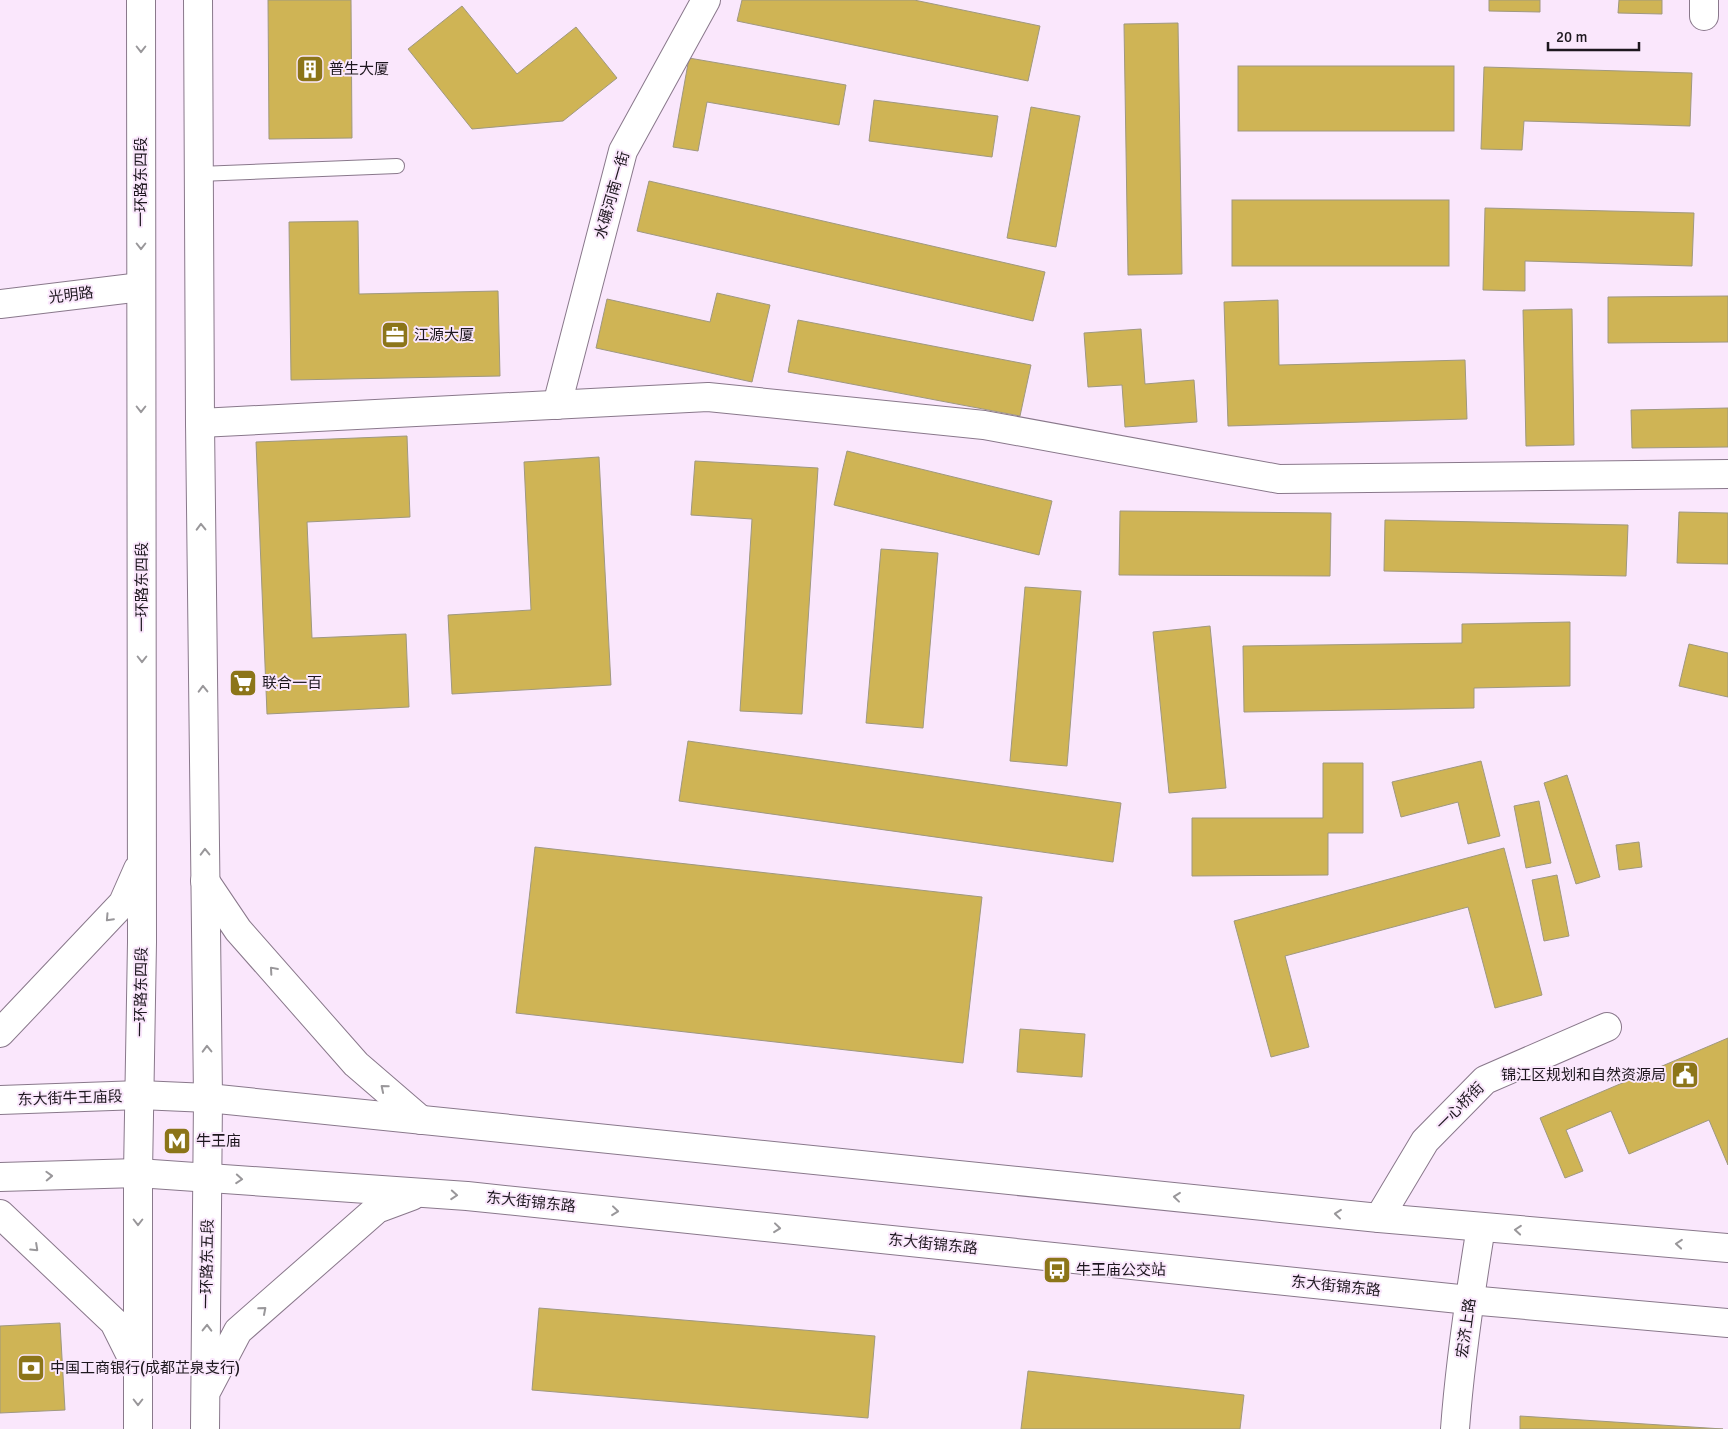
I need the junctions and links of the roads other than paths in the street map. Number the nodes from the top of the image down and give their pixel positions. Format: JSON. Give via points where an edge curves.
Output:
{"nodes":[{"id":1,"x":141,"y":0,"type":"edge"},
{"id":2,"x":198,"y":0,"type":"edge"},
{"id":3,"x":706,"y":0,"type":"edge"},
{"id":4,"x":398,"y":166,"type":"dead end"},
{"id":5,"x":199,"y":174,"type":"junction"},
{"id":6,"x":141,"y":287,"type":"junction"},
{"id":7,"x":0,"y":304,"type":"edge"},
{"id":8,"x":557,"y":405,"type":"junction"},
{"id":9,"x":200,"y":423,"type":"junction"},
{"id":10,"x":1728,"y":474,"type":"edge"},
{"id":11,"x":142,"y":861,"type":"junction"},
{"id":12,"x":206,"y":881,"type":"junction"},
{"id":13,"x":1607,"y":1027,"type":"dead end"},
{"id":14,"x":0,"y":1033,"type":"edge"},
{"id":15,"x":140,"y":1095,"type":"junction"},
{"id":16,"x":208,"y":1098,"type":"junction"},
{"id":17,"x":0,"y":1100,"type":"edge"},
{"id":18,"x":421,"y":1120,"type":"junction"},
{"id":19,"x":138,"y":1173,"type":"junction"},
{"id":20,"x":0,"y":1177,"type":"edge"},
{"id":21,"x":208,"y":1177,"type":"junction"},
{"id":22,"x":422,"y":1192,"type":"junction"},
{"id":23,"x":0,"y":1214,"type":"edge"},
{"id":24,"x":1379,"y":1218,"type":"junction"},
{"id":25,"x":1481,"y":1227,"type":"junction"},
{"id":26,"x":1728,"y":1248,"type":"edge"},
{"id":27,"x":1469,"y":1300,"type":"junction"},
{"id":28,"x":1728,"y":1323,"type":"edge"},
{"id":29,"x":138,"y":1370,"type":"junction"},
{"id":30,"x":206,"y":1392,"type":"junction"},
{"id":31,"x":138,"y":1429,"type":"edge"},
{"id":32,"x":205,"y":1429,"type":"edge"},
{"id":33,"x":1455,"y":1429,"type":"edge"}],
"edges":[{"from":1,"to":6,"type":"main road","name":"一环路东四段","one_way":true},
{"from":2,"to":5,"type":"main road"},
{"from":3,"to":8,"type":"main road","name":"水碾河南一街","via":[[623,151]]},
{"from":4,"to":5,"type":"lane"},
{"from":5,"to":9,"type":"main road"},
{"from":6,"to":7,"type":"main road","name":"光明路"},
{"from":6,"to":11,"type":"main road","name":"一环路东四段","one_way":true},
{"from":8,"to":9,"type":"main road"},
{"from":8,"to":10,"type":"main road","via":[[708,397],[984,425],[1279,478]]},
{"from":12,"to":9,"type":"main road","one_way":true},
{"from":11,"to":14,"type":"main road","one_way":true,"via":[[123,903]]},
{"from":11,"to":15,"type":"main road","name":"一环路东四段"},
{"from":16,"to":12,"type":"main road","one_way":true},
{"from":18,"to":12,"type":"main road","one_way":true,"via":[[356,1064],[238,930]]},
{"from":13,"to":24,"type":"main road","name":"一心桥街","via":[[1485,1080],[1425,1141]]},
{"from":15,"to":16,"type":"main road"},
{"from":15,"to":17,"type":"main road","name":"东大街牛王庙段"},
{"from":15,"to":19,"type":"main road","name":"一环路东四段"},
{"from":16,"to":18,"type":"main road"},
{"from":16,"to":21,"type":"main road","name":"一环路东五段"},
{"from":24,"to":18,"type":"main road","one_way":true},
{"from":20,"to":19,"type":"main road","one_way":true},
{"from":19,"to":21,"type":"main road","name":"东大街锦东路"},
{"from":19,"to":29,"type":"main road","one_way":true},
{"from":21,"to":22,"type":"main road","name":"东大街锦东路","one_way":true},
{"from":30,"to":21,"type":"main road","name":"一环路东五段","one_way":true},
{"from":22,"to":27,"type":"main road","name":"东大街锦东路","one_way":true},
{"from":30,"to":22,"type":"main road","one_way":true,"via":[[238,1331],[377,1209]]},
{"from":23,"to":29,"type":"main road","one_way":true,"via":[[114,1322]]},
{"from":24,"to":25,"type":"main road"},
{"from":26,"to":25,"type":"main road","one_way":true},
{"from":25,"to":27,"type":"main road","name":"宏济上路"},
{"from":27,"to":28,"type":"main road","name":"东大街锦东路"},
{"from":27,"to":33,"type":"main road","name":"宏济上路"},
{"from":29,"to":31,"type":"main road","one_way":true},
{"from":30,"to":32,"type":"main road","name":"一环路东五段"}]}
